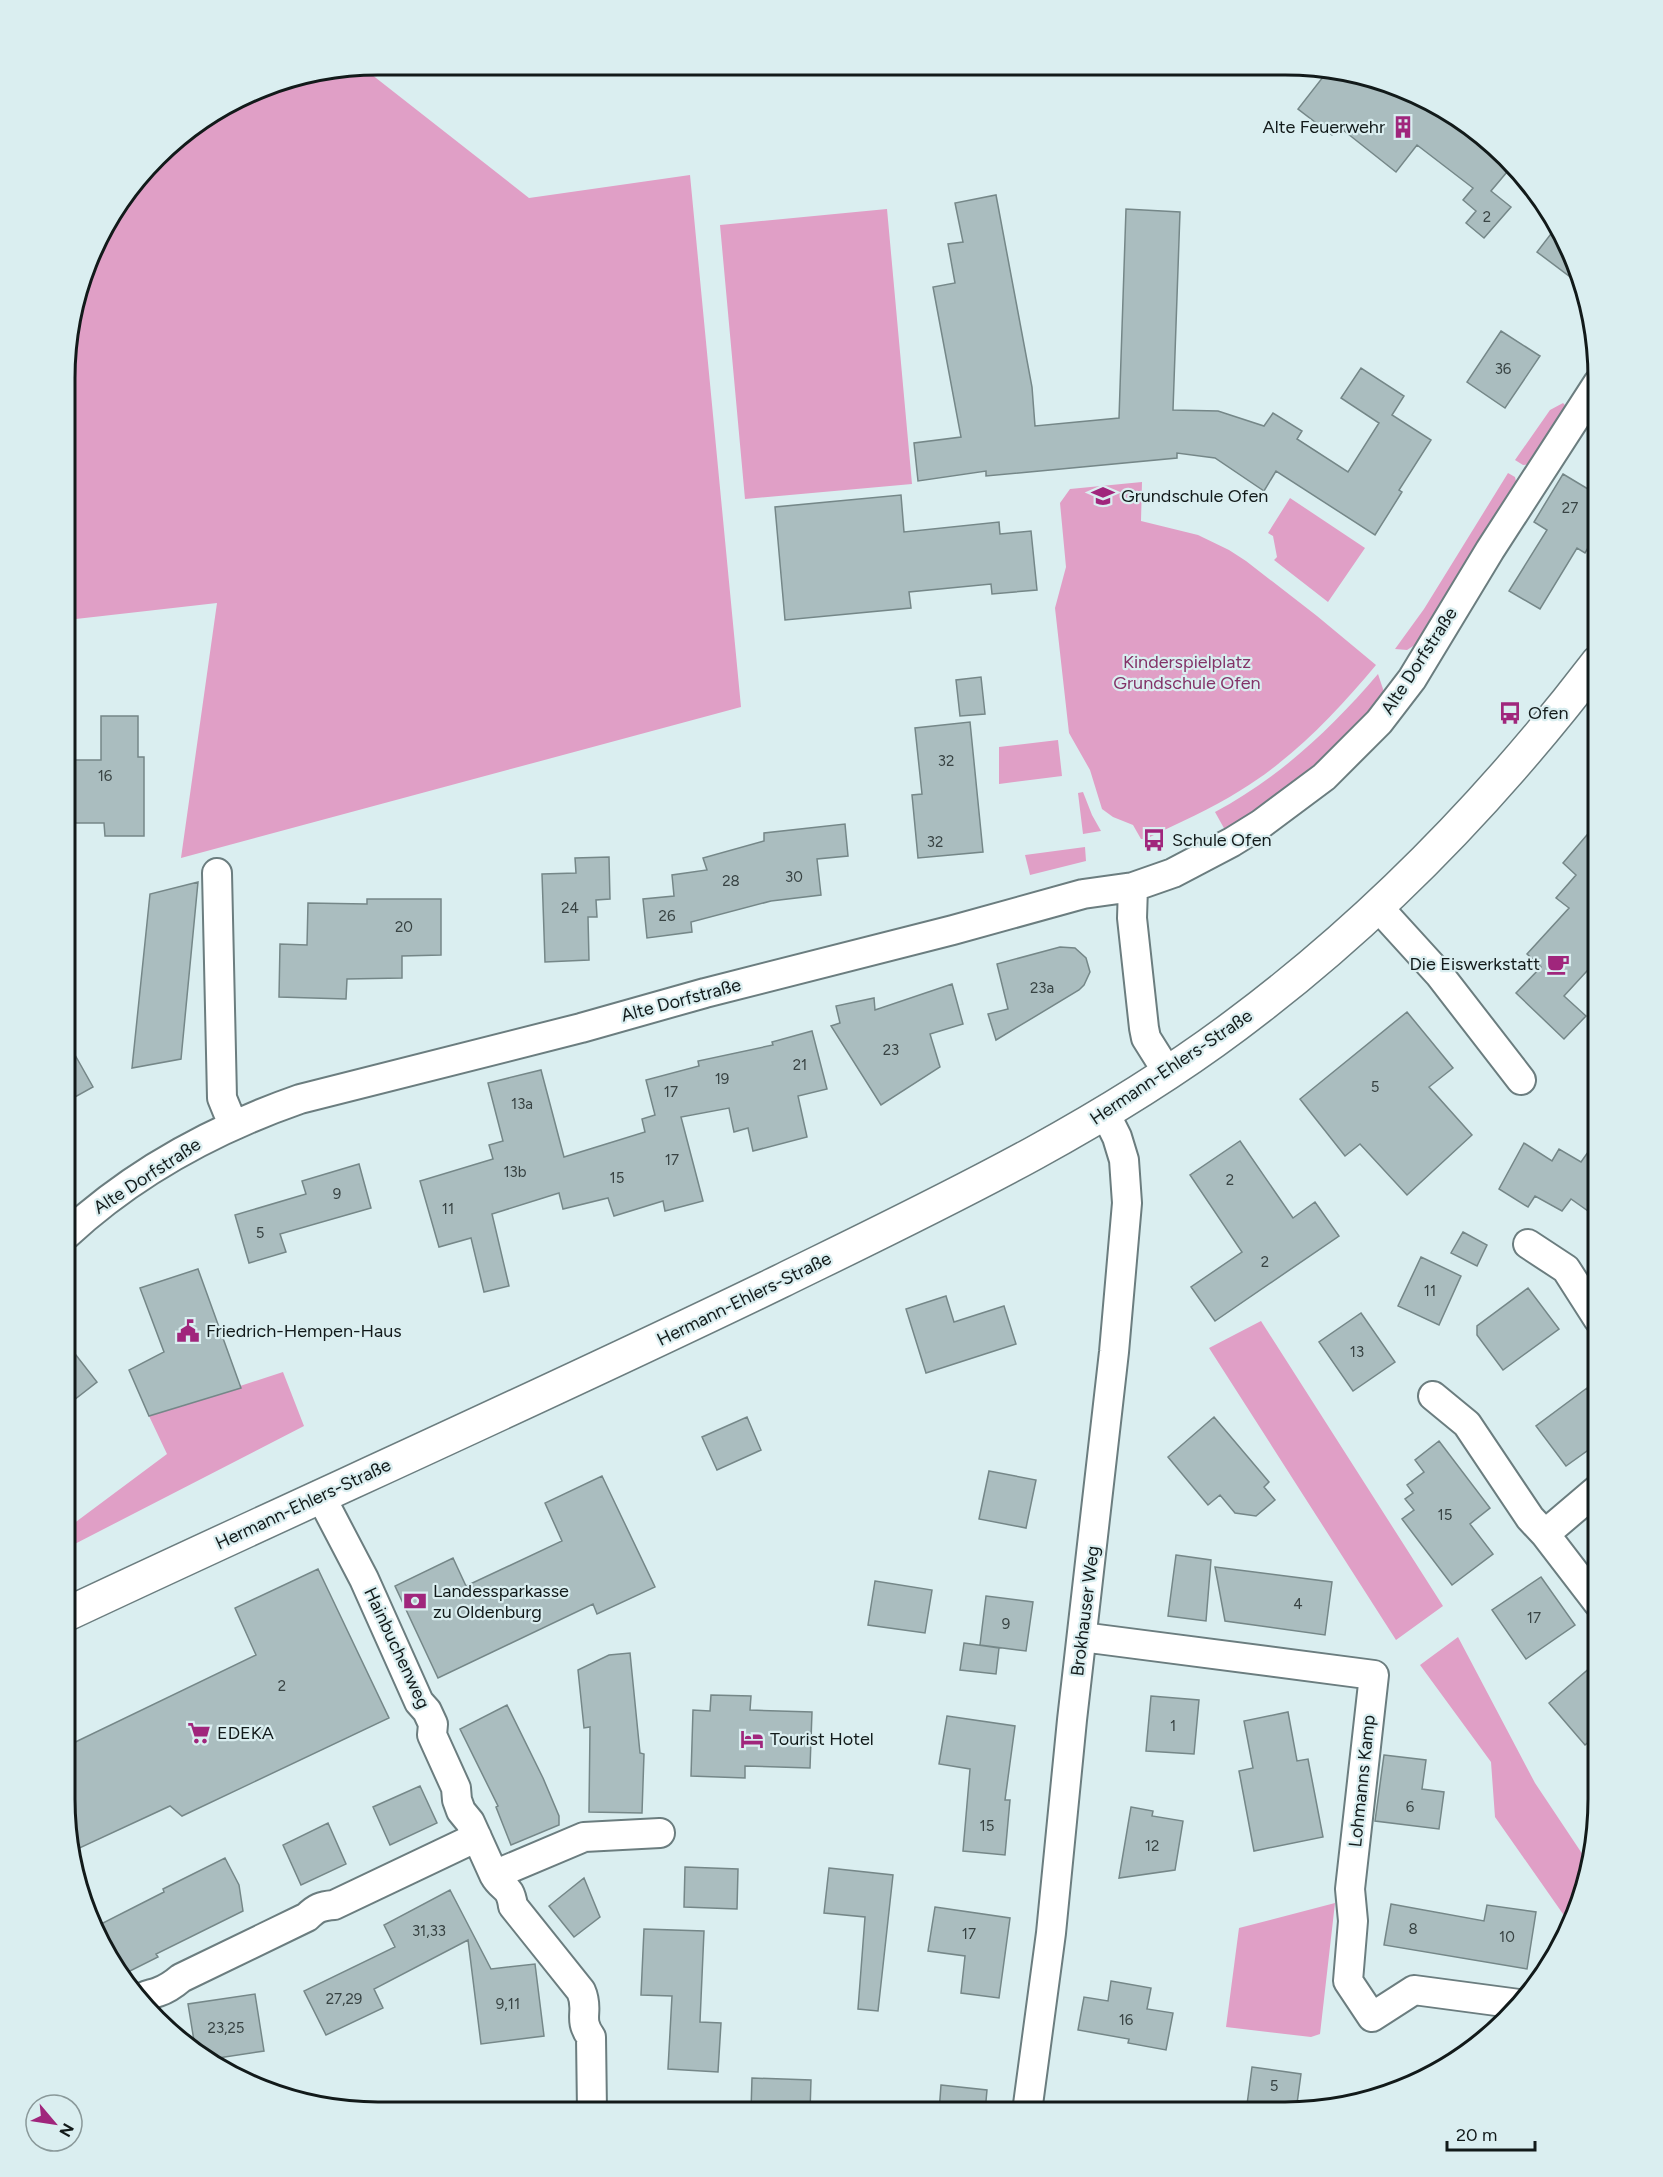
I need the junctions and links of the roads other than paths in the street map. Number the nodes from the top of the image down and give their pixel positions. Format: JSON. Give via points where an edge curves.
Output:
{"nodes":[{"id":1,"x":1588,"y":416,"type":"edge"},
{"id":2,"x":1588,"y":675,"type":"edge"},
{"id":3,"x":217,"y":873,"type":"dead end"},
{"id":4,"x":1133,"y":887,"type":"junction"},
{"id":5,"x":1378,"y":907,"type":"junction"},
{"id":6,"x":1168,"y":1073,"type":"junction"},
{"id":7,"x":1521,"y":1080,"type":"dead end"},
{"id":8,"x":1105,"y":1113,"type":"junction"},
{"id":9,"x":233,"y":1125,"type":"junction"},
{"id":10,"x":75,"y":1227,"type":"edge"},
{"id":11,"x":1528,"y":1244,"type":"dead end"},
{"id":12,"x":1588,"y":1303,"type":"edge"},
{"id":13,"x":1433,"y":1396,"type":"dead end"},
{"id":14,"x":320,"y":1495,"type":"junction"},
{"id":15,"x":1588,"y":1497,"type":"edge"},
{"id":16,"x":1545,"y":1534,"type":"junction"},
{"id":17,"x":1588,"y":1590,"type":"edge"},
{"id":18,"x":75,"y":1610,"type":"edge"},
{"id":19,"x":1082,"y":1637,"type":"junction"},
{"id":20,"x":660,"y":1833,"type":"dead end"},
{"id":21,"x":477,"y":1837,"type":"junction"},
{"id":22,"x":494,"y":1875,"type":"junction"},
{"id":23,"x":146,"y":1994,"type":"edge"},
{"id":24,"x":1509,"y":2003,"type":"edge"},
{"id":25,"x":592,"y":2102,"type":"edge"},
{"id":26,"x":1028,"y":2102,"type":"edge"}],
"edges":[{"from":1,"to":4,"type":"street","name":"Alte Dorfstraße","via":[[1490,550],[1412,679],[1379,722],[1324,777],[1262,824],[1173,873]]},
{"from":2,"to":5,"type":"street","name":"Hermann-Ehlers-Straße","via":[[1490,792]]},
{"from":3,"to":9,"type":"street","via":[[222,1098]]},
{"from":4,"to":6,"type":"street","via":[[1132,918],[1144,1028]]},
{"from":4,"to":9,"type":"street","name":"Alte Dorfstraße","via":[[1083,894],[300,1099]]},
{"from":5,"to":6,"type":"street","name":"Hermann-Ehlers-Straße","via":[[1288,985]]},
{"from":5,"to":7,"type":"street","via":[[1439,974]]},
{"from":6,"to":8,"type":"street","name":"Hermann-Ehlers-Straße"},
{"from":8,"to":14,"type":"street","name":"Hermann-Ehlers-Straße","via":[[949,1200],[636,1351]]},
{"from":8,"to":19,"type":"street","name":"Brokhauser Weg","via":[[1124,1160],[1127,1203]]},
{"from":9,"to":10,"type":"street","name":"Alte Dorfstraße","via":[[150,1170]]},
{"from":11,"to":12,"type":"street","via":[[1566,1269]]},
{"from":13,"to":16,"type":"street","via":[[1467,1424]]},
{"from":14,"to":18,"type":"street","name":"Hermann-Ehlers-Straße"},
{"from":14,"to":21,"type":"street","name":"Hainbuchenweg","via":[[433,1724],[432,1735],[456,1788],[457,1800]]},
{"from":15,"to":16,"type":"street"},
{"from":16,"to":17,"type":"street"},
{"from":19,"to":24,"type":"street","name":"Lohmanns Kamp","via":[[1374,1675],[1350,1889],[1353,1922],[1348,1982],[1372,2017],[1414,1990]]},
{"from":19,"to":26,"type":"street","name":"Brokhauser Weg","via":[[1051,1933]]},
{"from":20,"to":22,"type":"street","via":[[584,1837]]},
{"from":21,"to":22,"type":"street","name":"Hainbuchenweg"},
{"from":21,"to":23,"type":"street","via":[[334,1905],[315,1909],[308,1917],[181,1978],[172,1986]]},
{"from":22,"to":25,"type":"street","name":"Hainbuchenweg","via":[[507,1887],[513,1905],[581,1991],[586,2006],[584,2028],[591,2037]]}]}
